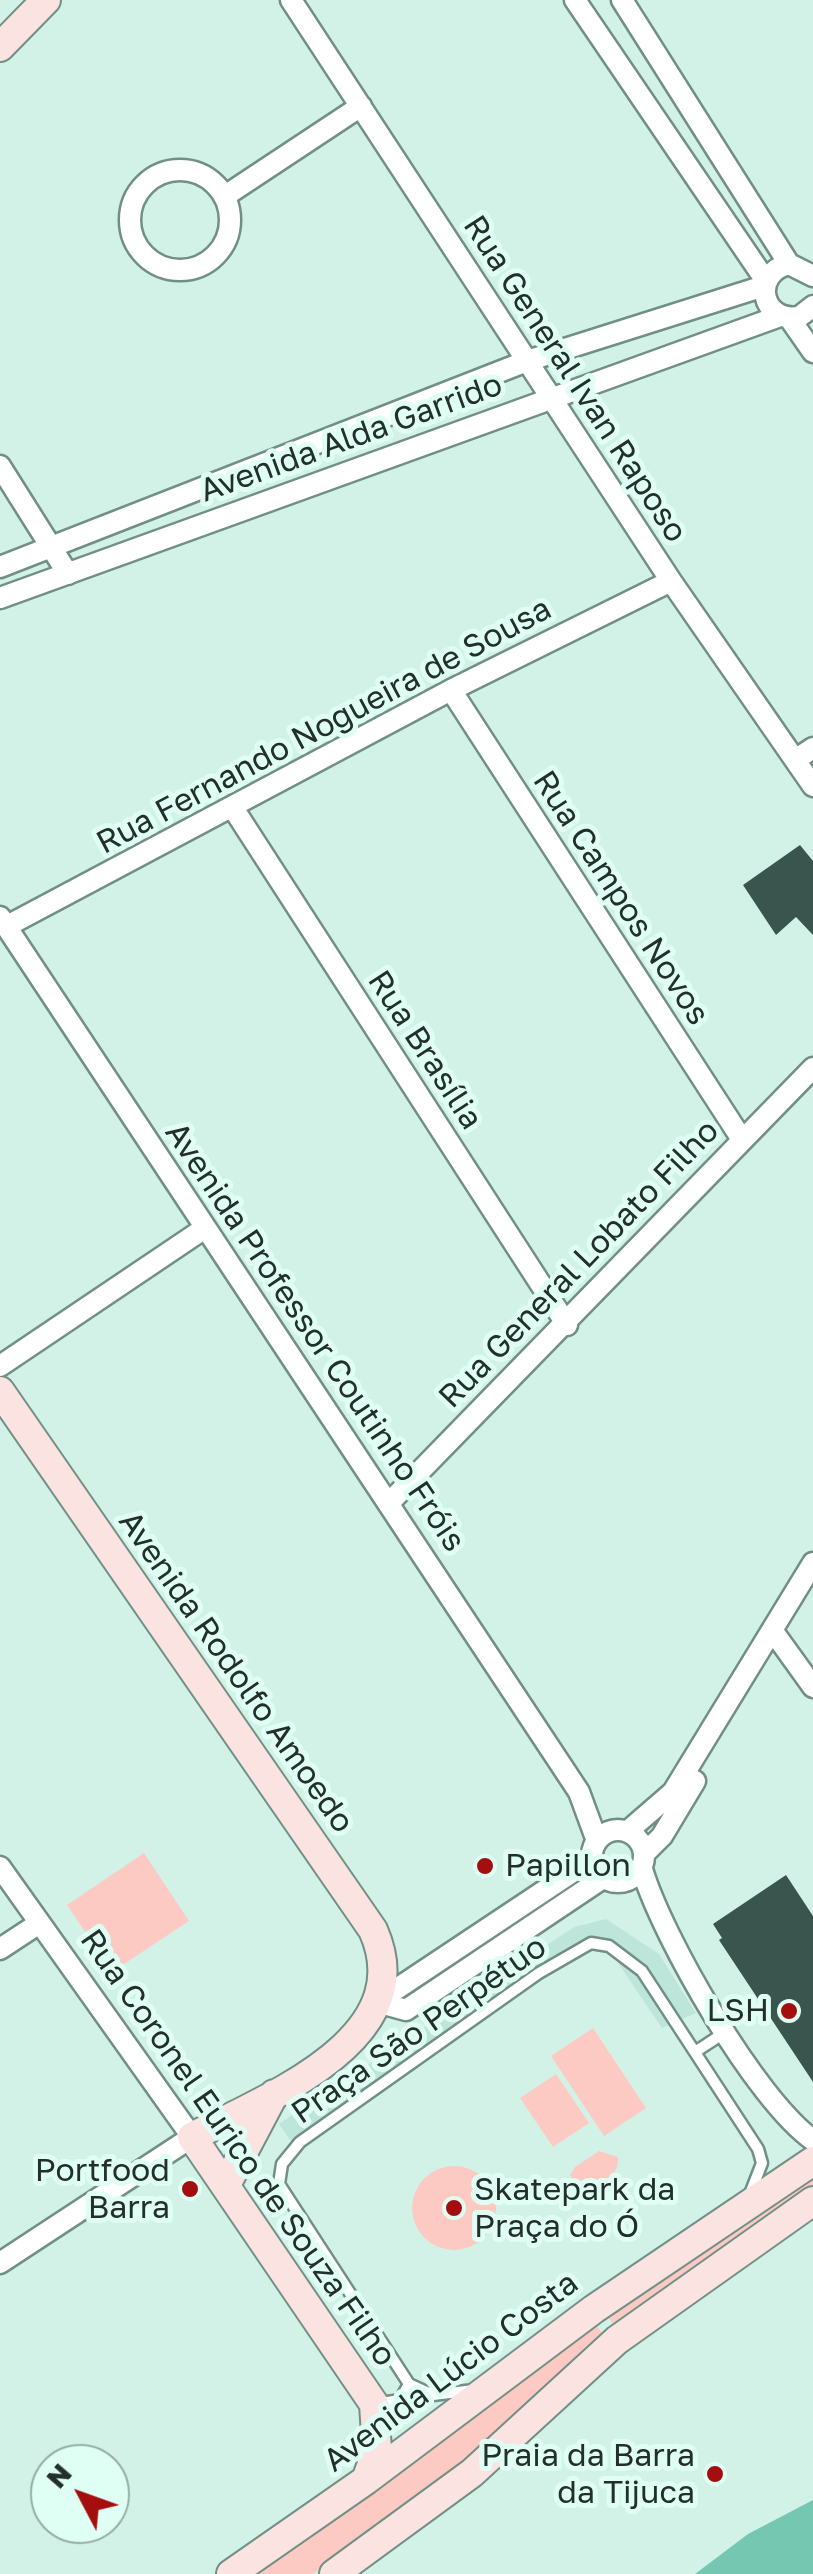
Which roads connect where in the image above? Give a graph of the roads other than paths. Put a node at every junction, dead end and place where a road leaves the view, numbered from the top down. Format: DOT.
graph roads {
  1 [pos="46,0"];
  2 [pos="291,0"];
  3 [pos="575,0"];
  4 [pos="622,0"];
  5 [pos="0,47"];
  6 [pos="361,106"];
  7 [pos="224,196"];
  8 [pos="804,267"];
  9 [pos="765,284"];
  10 [pos="813,306"];
  11 [pos="785,318"];
  12 [pos="813,352"];
  13 [pos="527,361"];
  14 [pos="550,396"];
  15 [pos="0,466"];
  16 [pos="51,546"];
  17 [pos="0,567"];
  18 [pos="68,574"];
  19 [pos="671,581"];
  20 [pos="0,598"];
  21 [pos="451,690"];
  22 [pos="804,754"];
  23 [pos="813,786"];
  24 [pos="233,808"];
  25 [pos="3,921"];
  26 [pos="813,1068"];
  27 [pos="742,1138"];
  28 [pos="205,1228"];
  29 [pos="566,1326"];
  30 [pos="0,1366"];
  31 [pos="0,1391"];
  32 [pos="390,1502"];
  33 [pos="813,1563"];
  34 [pos="813,1590"];
  35 [pos="777,1636"];
  36 [pos="813,1687"];
  37 [pos="579,1792"];
  38 [pos="624,1831"];
  39 [pos="594,1850"];
  40 [pos="643,1861"];
  41 [pos="0,1867"];
  42 [pos="603,1878"];
  43 [pos="38,1924"];
  44 [pos="0,1949"];
  45 [pos="377,2002"];
  46 [pos="727,2031"];
  47 [pos="695,2052"];
  48 [pos="274,2094"];
  49 [pos="192,2136"];
  50 [pos="813,2140"];
  51 [pos="813,2161"];
  52 [pos="226,2185"];
  53 [pos="813,2201"];
  54 [pos="741,2209"];
  55 [pos="0,2263"];
  56 [pos="409,2384"];
  57 [pos="484,2388"];
  58 [pos="374,2404"];
  59 [pos="366,2480"];
  60 [pos="231,2574"];
  61 [pos="334,2574"];
  1 -- 5 [label="street"];
  2 -- 6 [label="street, Rua General Ivan Raposo"];
  3 -- 9 [label="street"];
  4 -- 8 [label="street"];
  6 -- 7 [label="street"];
  6 -- 13 [label="street, Rua General Ivan Raposo"];
  7 -- 7 [label="street"];
  8 -- 9 [label="street, Avenida Alda Garrido"];
  9 -- 11 [label="street"];
  9 -- 13 [label="street, Avenida Alda Garrido"];
  10 -- 11 [label="street, Avenida Alda Garrido"];
  11 -- 12 [label="street"];
  11 -- 14 [label="street, Avenida Alda Garrido"];
  13 -- 14 [label="street, Rua General Ivan Raposo"];
  13 -- 16 [label="street, Avenida Alda Garrido"];
  14 -- 18 [label="street, Avenida Alda Garrido"];
  14 -- 19 [label="street, Rua General Ivan Raposo"];
  15 -- 16 [label="street"];
  16 -- 17 [label="street, Avenida Alda Garrido"];
  16 -- 18 [label="street"];
  18 -- 20 [label="street, Avenida Alda Garrido"];
  19 -- 21 [label="street, Rua Fernando Nogueira de Sousa"];
  19 -- 22 [label="street, Rua General Ivan Raposo"];
  21 -- 24 [label="street, Rua Fernando Nogueira de Sousa"];
  21 -- 27 [label="street, Rua Campos Novos"];
  22 -- 23 [label="street, Rua General Ivan Raposo"];
  24 -- 25 [label="street, Rua Fernando Nogueira de Sousa"];
  24 -- 29 [label="street, Rua Brasília"];
  25 -- 28 [label="street, Avenida Professor Coutinho Fróis"];
  26 -- 27 [label="street, Rua General Lobato Filho"];
  27 -- 29 [label="street, Rua General Lobato Filho"];
  28 -- 30 [label="street"];
  28 -- 32 [label="street, Avenida Professor Coutinho Fróis"];
  29 -- 32 [label="street, Rua General Lobato Filho"];
  31 -- 45 [label="street, Avenida Rodolfo Amoedo"];
  32 -- 37 [label="street, Avenida Professor Coutinho Fróis"];
  33 -- 35 [label="street"];
  34 -- 35 [label="street"];
  35 -- 36 [label="street"];
  35 -- 38 [label="street"];
  35 -- 40 [label="street"];
  37 -- 38 [label="street, Avenida Professor Coutinho Fróis"];
  37 -- 39 [label="street, Avenida Professor Coutinho Fróis"];
  38 -- 39 [label="street"];
  38 -- 40 [label="street"];
  39 -- 42 [label="street"];
  39 -- 45 [label="street"];
  40 -- 42 [label="street"];
  40 -- 46 [label="street"];
  41 -- 43 [label="street, Rua Coronel Eurico de Souza Filho"];
  42 -- 45 [label="street"];
  43 -- 44 [label="street"];
  43 -- 49 [label="street, Rua Coronel Eurico de Souza Filho"];
  45 -- 48 [label="street"];
  46 -- 47 [label="lane"];
  46 -- 50 [label="street"];
  47 -- 54 [label="lane, Praça São Perpétuo"];
  47 -- 56 [label="lane, Praça São Perpétuo"];
  48 -- 49 [label="street"];
  48 -- 52 [label="street"];
  49 -- 52 [label="street, Rua Coronel Eurico de Souza Filho"];
  49 -- 55 [label="street"];
  51 -- 54 [label="street, Avenida Lúcio Costa"];
  52 -- 58 [label="street, Rua Coronel Eurico de Souza Filho"];
  53 -- 61 [label="street"];
  54 -- 57 [label="street, Avenida Lúcio Costa"];
  56 -- 57 [label="lane"];
  56 -- 58 [label="lane"];
  57 -- 59 [label="street, Avenida Lúcio Costa"];
  58 -- 59 [label="street, Rua Coronel Eurico de Souza Filho"];
  59 -- 60 [label="street, Avenida Lúcio Costa"];
}
